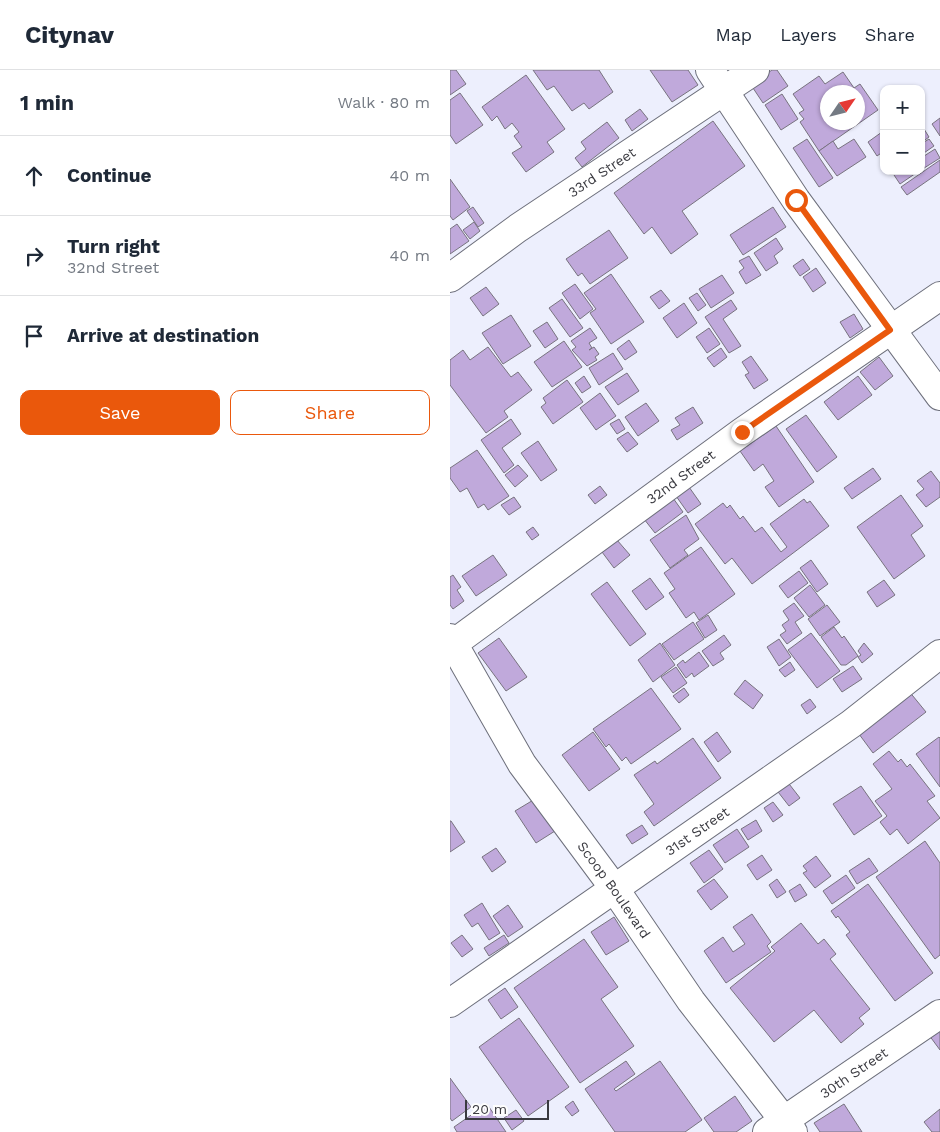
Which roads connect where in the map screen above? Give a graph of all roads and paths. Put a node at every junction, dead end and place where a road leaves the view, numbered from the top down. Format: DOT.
graph roads {
  1 [pos="755,70"];
  2 [pos="717,81"];
  3 [pos="450,278"];
  4 [pos="940,296"];
  5 [pos="890,330"];
  6 [pos="940,396"];
  7 [pos="451,642"];
  8 [pos="940,654"];
  9 [pos="614,888"];
  10 [pos="450,1003"];
  11 [pos="940,1014"];
  12 [pos="782,1128"];
  1 -- 2 [label="street, 33rd Street"];
  2 -- 3 [label="street, 33rd Street"];
  2 -- 5 [label="street"];
  4 -- 5 [label="street, 32nd Street"];
  5 -- 6 [label="street"];
  5 -- 7 [label="street, 32nd Street"];
  7 -- 9 [label="street, Scoop Boulevard"];
  8 -- 9 [label="street, 31st Street"];
  9 -- 10 [label="street, 31st Street"];
  9 -- 12 [label="street, Scoop Boulevard"];
  11 -- 12 [label="street, 30th Street"];
}
